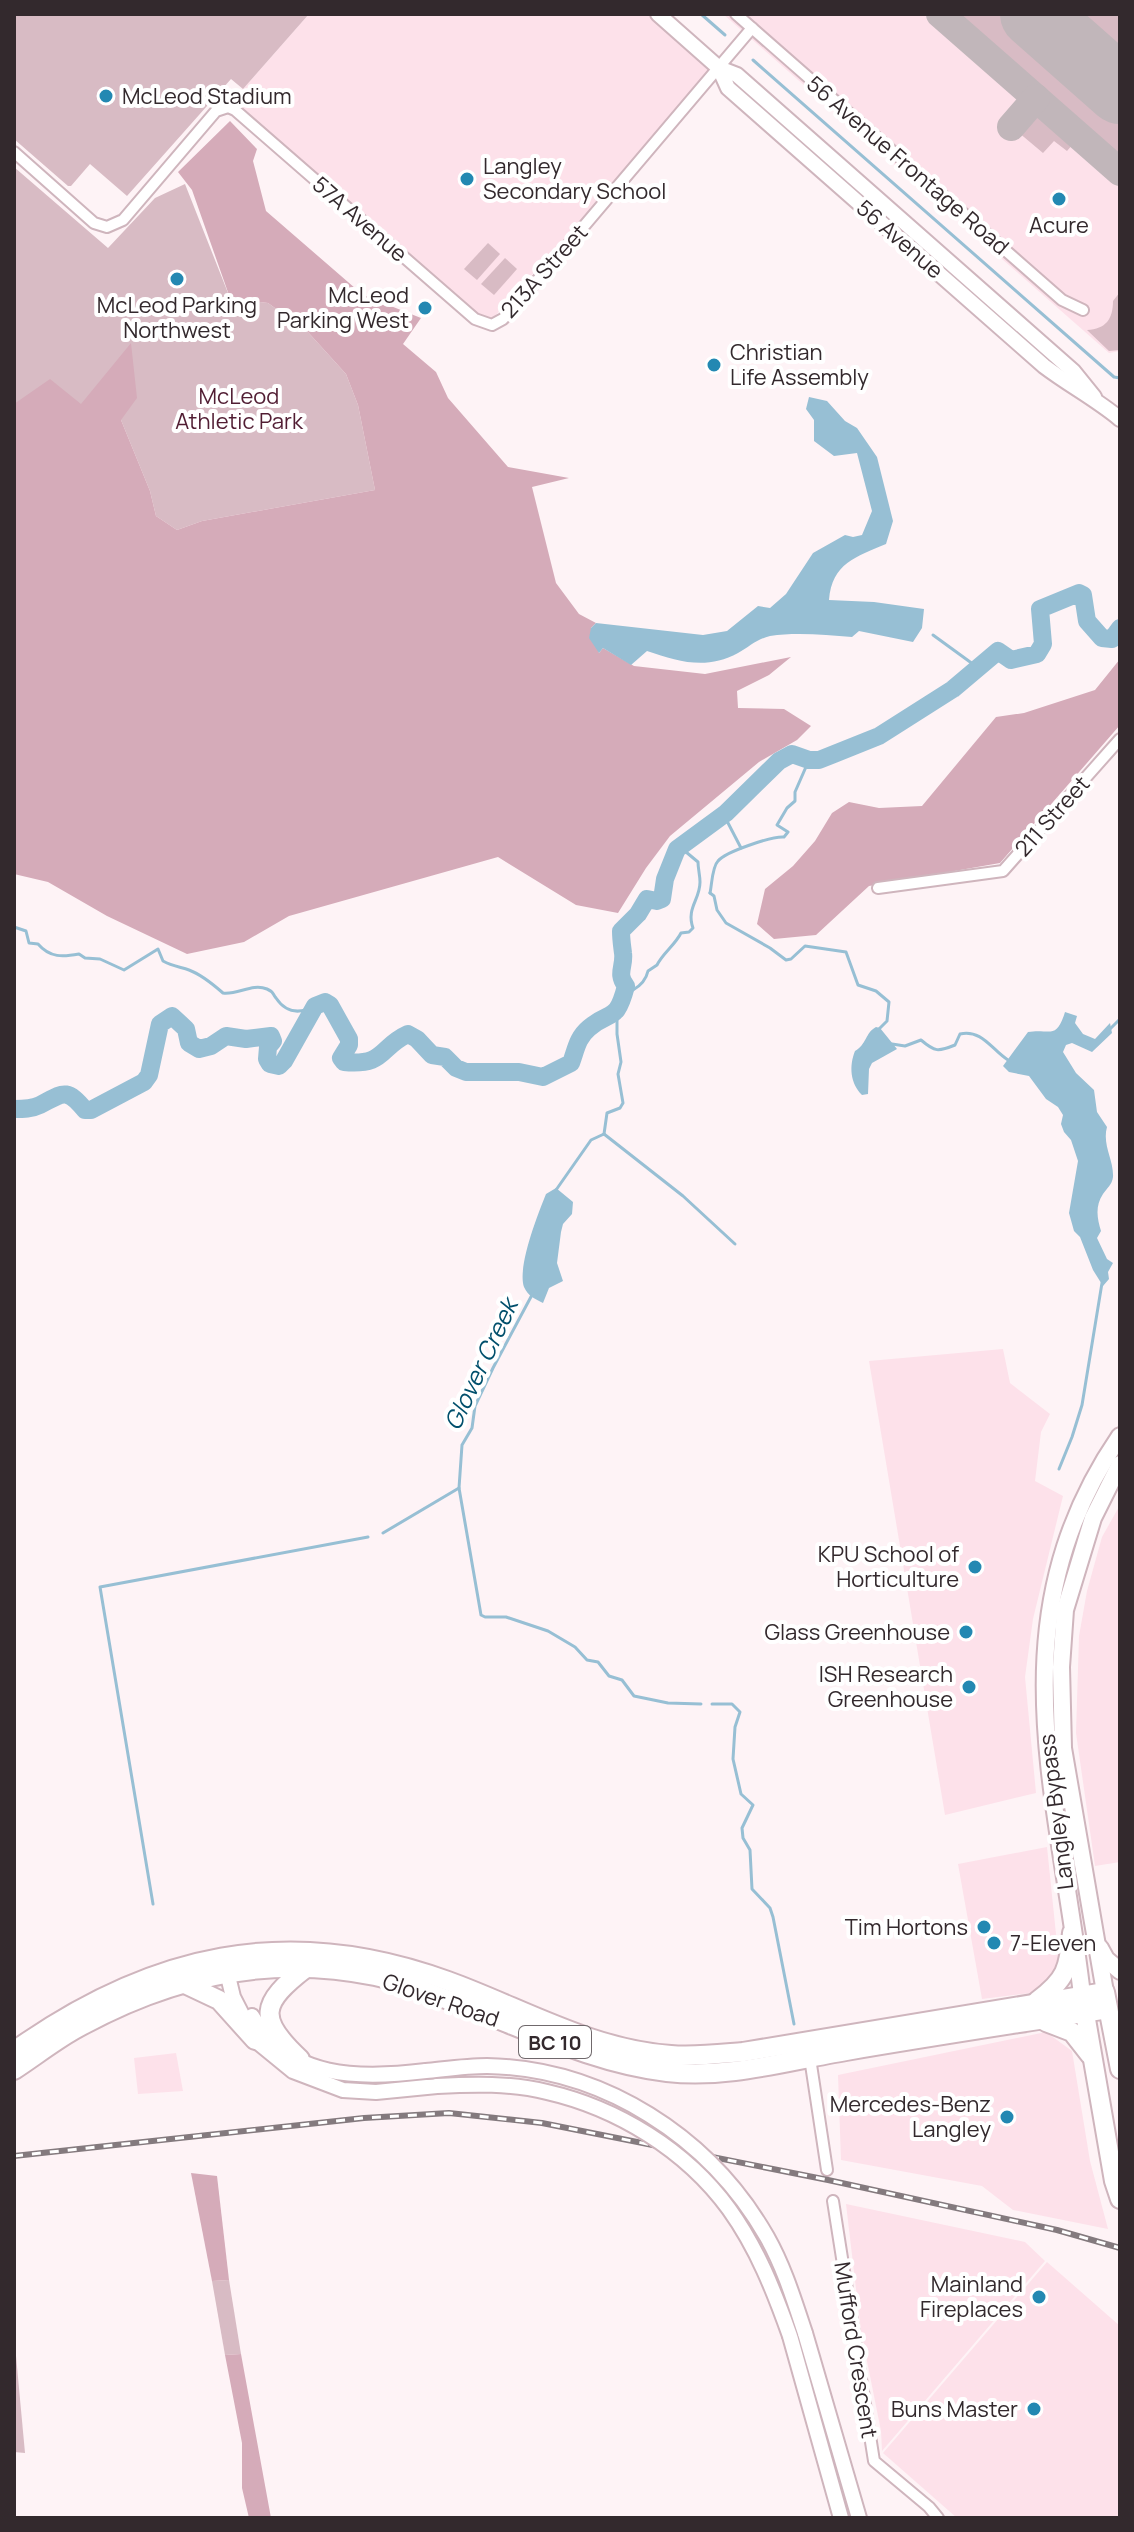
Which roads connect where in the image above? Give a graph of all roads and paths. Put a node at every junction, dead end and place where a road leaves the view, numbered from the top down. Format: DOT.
graph roads {
  1 [pos="658,14"];
  2 [pos="736,14"];
  3 [pos="752,28"];
  4 [pos="719,68"];
  5 [pos="14,152"];
  6 [pos="972,282"];
  7 [pos="955,288"];
  8 [pos="1083,310"];
  9 [pos="487,325"];
  10 [pos="1094,397"];
  11 [pos="1120,419"];
  12 [pos="1120,739"];
  13 [pos="878,888"];
  14 [pos="1120,1436"];
  15 [pos="1120,1464"];
  16 [pos="1072,1933"];
  17 [pos="1098,1944"];
  18 [pos="230,1966"];
  19 [pos="306,1968"];
  20 [pos="1120,1971"];
  21 [pos="183,1983"];
  22 [pos="1113,1999"];
  23 [pos="1084,2004"];
  24 [pos="1035,2012"];
  25 [pos="255,2040"];
  26 [pos="1118,2041"];
  27 [pos="14,2051"];
  28 [pos="810,2058"];
  29 [pos="300,2059"];
  30 [pos="1094,2062"];
  31 [pos="1120,2069"];
  32 [pos="14,2070"];
  33 [pos="827,2170"];
  34 [pos="1120,2199"];
  35 [pos="833,2201"];
  36 [pos="798,2334"];
  37 [pos="841,2518"];
  38 [pos="859,2518"];
  39 [pos="938,2518"];
  1 -- 4 [label="main road, 56 Avenue"];
  2 -- 3 [label="street, 56 Avenue Frontage Road"];
  3 -- 4 [label="street, 213A Street"];
  3 -- 8 [label="street, 56 Avenue Frontage Road"];
  4 -- 6 [label="main road, 56 Avenue"];
  4 -- 7 [label="main road, 56 Avenue"];
  4 -- 9 [label="street, 213A Street"];
  5 -- 9 [label="street, 57A Avenue"];
  6 -- 7 [label="main road"];
  6 -- 10 [label="main road, 56 Avenue"];
  7 -- 10 [label="main road, 56 Avenue"];
  10 -- 11 [label="main road, 56 Avenue"];
  12 -- 13 [label="street, 211 Street"];
  14 -- 16 [label="main road, Langley Bypass"];
  15 -- 17 [label="main road, Langley Bypass"];
  16 -- 23 [label="main road, Langley Bypass"];
  16 -- 24 [label="highway"];
  17 -- 20 [label="main road"];
  17 -- 22 [label="main road, Langley Bypass"];
  18 -- 19 [label="highway, Glover Road / BC 10"];
  18 -- 21 [label="highway, Glover Road / BC 10"];
  18 -- 24 [label="highway, Glover Road / BC 10"];
  18 -- 25 [label="main road"];
  18 -- 27 [label="highway, Glover Road / BC 10"];
  18 -- 29 [label="main road"];
  19 -- 28 [label="highway, Glover Road / BC 10"];
  19 -- 29 [label="highway"];
  21 -- 25 [label="highway"];
  21 -- 32 [label="highway, Glover Road / BC 10"];
  22 -- 23 [label="highway, Glover Road / BC 10"];
  22 -- 26 [label="highway, Langley Bypass"];
  23 -- 24 [label="highway, Glover Road / BC 10"];
  23 -- 30 [label="highway, Langley Bypass"];
  24 -- 28 [label="highway, Glover Road / BC 10"];
  24 -- 30 [label="highway"];
  25 -- 36 [label="main road, bridge"];
  26 -- 31 [label="highway, Langley Bypass"];
  28 -- 33 [label="street"];
  29 -- 36 [label="main road, bridge"];
  30 -- 34 [label="highway, Langley Bypass"];
  35 -- 39 [label="street, Mufford Crescent"];
  36 -- 37 [label="main road"];
  36 -- 38 [label="main road"];
}
